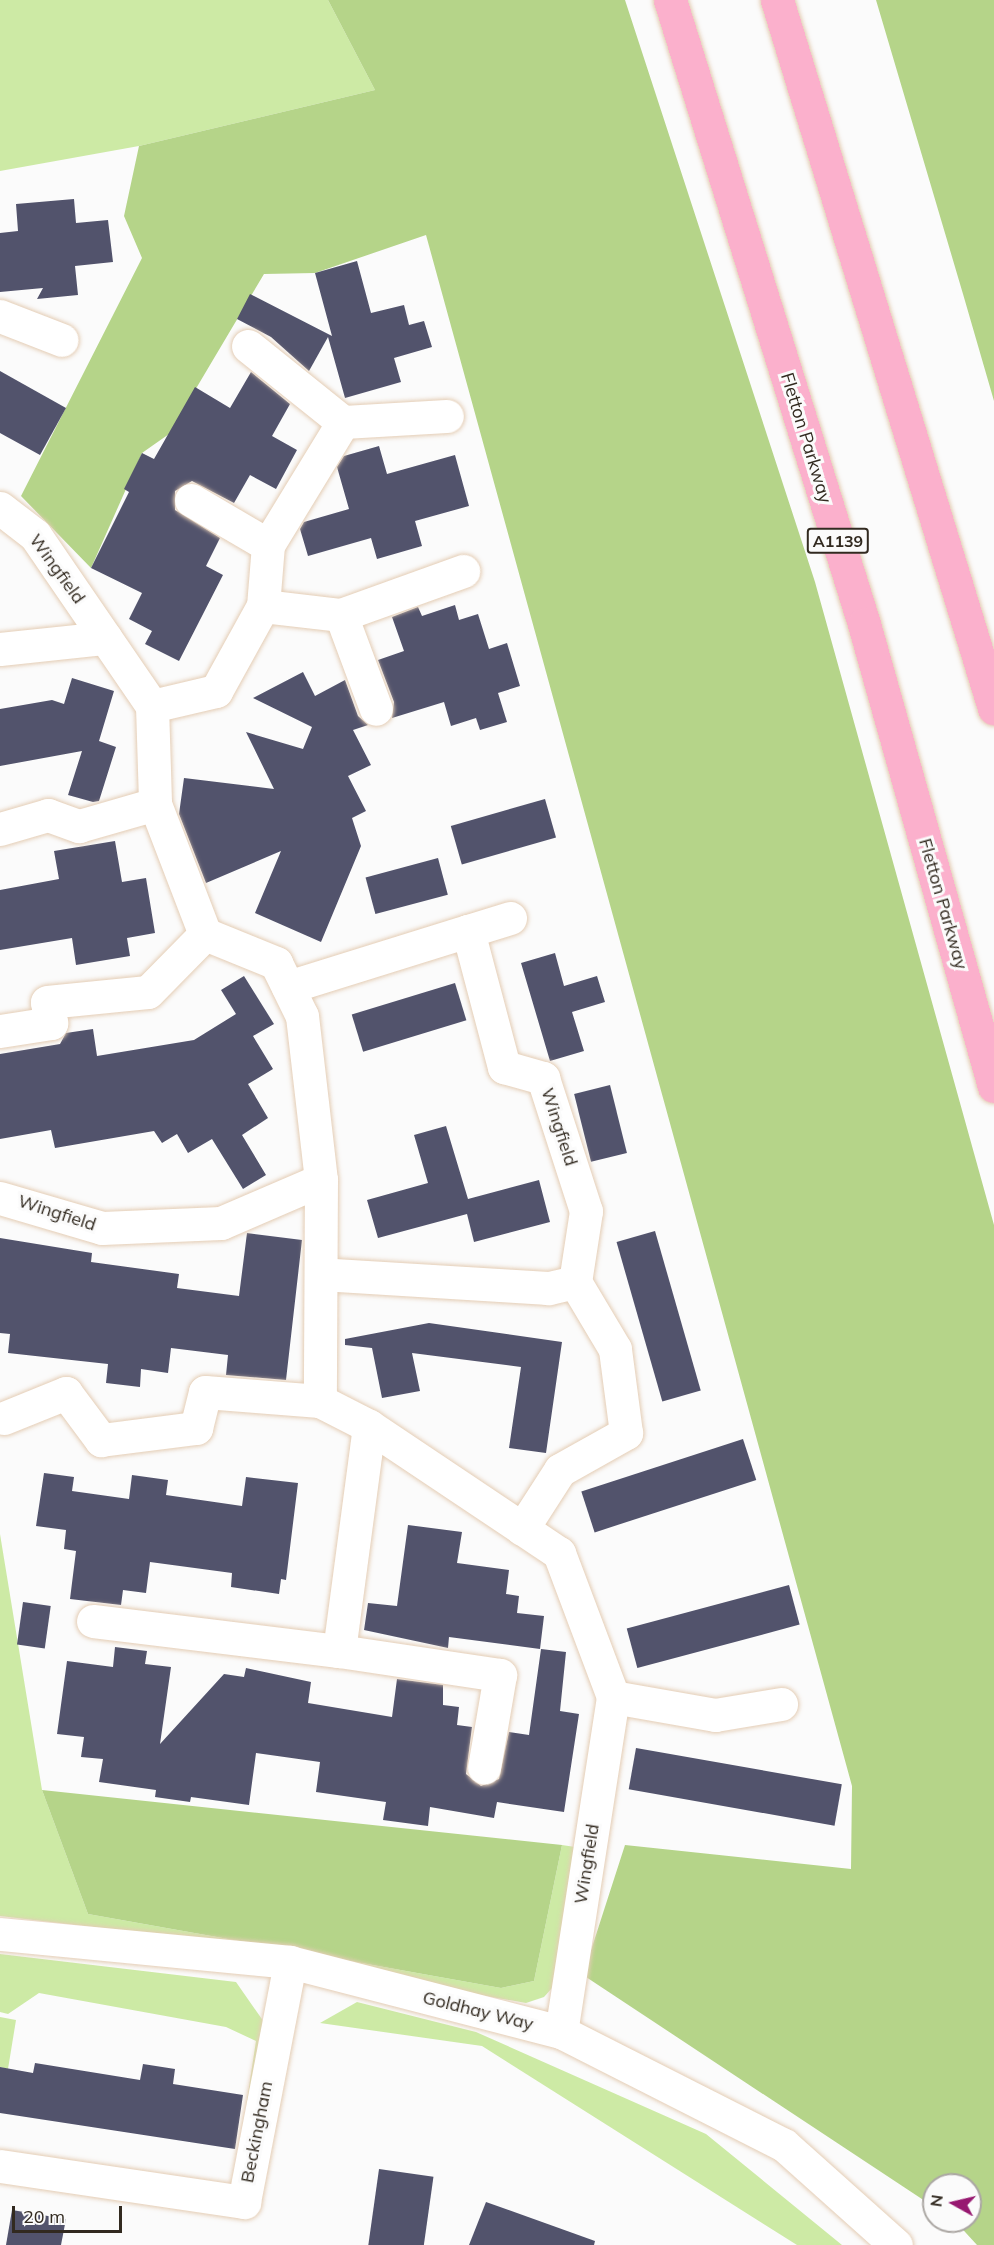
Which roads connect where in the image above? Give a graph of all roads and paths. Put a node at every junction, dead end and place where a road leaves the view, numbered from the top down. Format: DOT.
graph roads {
  1 [pos="670,0"];
  2 [pos="777,0"];
  3 [pos="0,316"];
  4 [pos="62,340"];
  5 [pos="248,346"];
  6 [pos="447,416"];
  7 [pos="343,422"];
  8 [pos="191,500"];
  9 [pos="0,508"];
  10 [pos="268,545"];
  11 [pos="463,571"];
  12 [pos="263,606"];
  13 [pos="341,615"];
  14 [pos="105,638"];
  15 [pos="0,649"];
  16 [pos="152,706"];
  17 [pos="994,708"];
  18 [pos="376,710"];
  19 [pos="155,804"];
  20 [pos="0,829"];
  21 [pos="510,918"];
  22 [pos="468,931"];
  23 [pos="204,934"];
  24 [pos="288,987"];
  25 [pos="0,1031"];
  26 [pos="994,1086"];
  27 [pos="321,1180"];
  28 [pos="0,1198"];
  29 [pos="321,1274"];
  30 [pos="575,1282"];
  31 [pos="320,1401"];
  32 [pos="4,1418"];
  33 [pos="369,1426"];
  34 [pos="522,1528"];
  35 [pos="93,1621"];
  36 [pos="339,1651"];
  37 [pos="613,1697"];
  38 [pos="781,1704"];
  39 [pos="484,1768"];
  40 [pos="0,1934"];
  41 [pos="290,1962"];
  42 [pos="561,2032"];
  43 [pos="0,2166"];
  44 [pos="896,2245"];
  1 -- 26 [label="highway, Fletton Parkway / A1139"];
  2 -- 17 [label="highway"];
  3 -- 4 [label="street"];
  5 -- 7 [label="street"];
  6 -- 7 [label="street"];
  7 -- 10 [label="street"];
  8 -- 10 [label="street"];
  9 -- 14 [label="street, Wingfield"];
  10 -- 12 [label="street"];
  11 -- 13 [label="street"];
  12 -- 13 [label="street"];
  12 -- 16 [label="street"];
  13 -- 18 [label="street"];
  14 -- 15 [label="street"];
  14 -- 16 [label="street, Wingfield"];
  16 -- 19 [label="street"];
  19 -- 20 [label="street"];
  19 -- 23 [label="street"];
  21 -- 22 [label="street"];
  22 -- 24 [label="street"];
  22 -- 30 [label="street, Wingfield"];
  23 -- 24 [label="street"];
  23 -- 25 [label="street"];
  24 -- 27 [label="street"];
  27 -- 28 [label="street, Wingfield"];
  27 -- 29 [label="street"];
  29 -- 30 [label="street"];
  29 -- 31 [label="street"];
  30 -- 34 [label="street"];
  31 -- 32 [label="street, Wingfield"];
  31 -- 33 [label="street, Wingfield"];
  33 -- 34 [label="street, Wingfield"];
  33 -- 36 [label="street"];
  34 -- 37 [label="street, Wingfield"];
  35 -- 36 [label="street"];
  36 -- 39 [label="street"];
  37 -- 38 [label="street"];
  37 -- 42 [label="street, Wingfield"];
  40 -- 41 [label="street, Goldhay Way"];
  41 -- 42 [label="street, Goldhay Way"];
  41 -- 43 [label="street, Beckingham"];
  42 -- 44 [label="street, Goldhay Way"];
}
